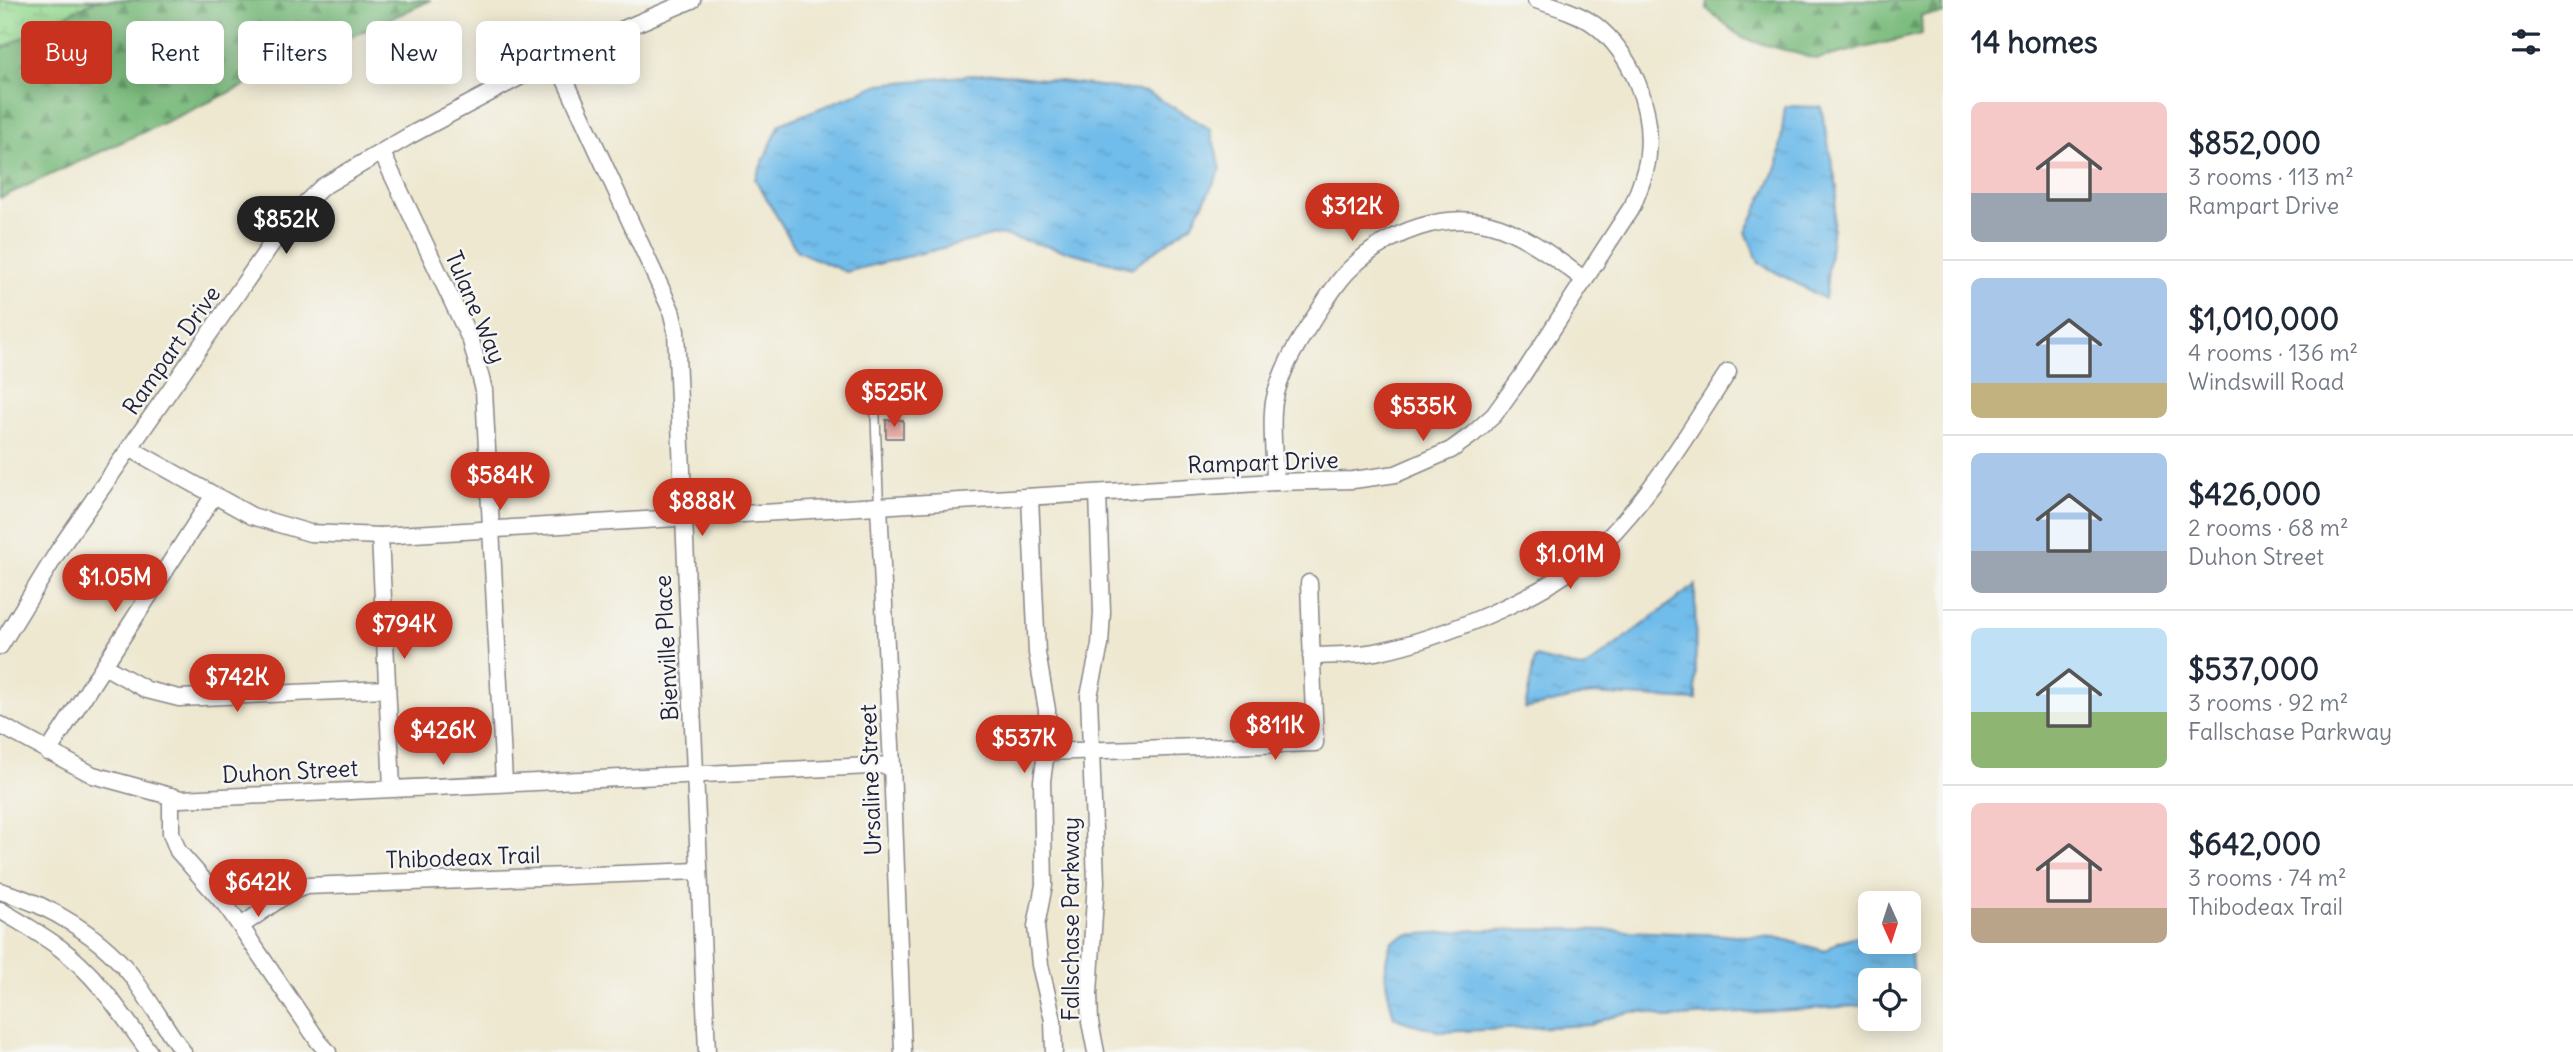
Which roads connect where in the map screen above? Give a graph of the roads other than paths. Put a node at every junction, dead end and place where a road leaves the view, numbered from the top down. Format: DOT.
graph roads {
  1 [pos="692,0"];
  2 [pos="1536,0"];
  3 [pos="640,22"];
  4 [pos="506,84"];
  5 [pos="567,84"];
  6 [pos="382,153"];
  7 [pos="1585,280"];
  8 [pos="1728,372"];
  9 [pos="914,396"];
  10 [pos="131,449"];
  11 [pos="1275,482"];
  12 [pos="1098,493"];
  13 [pos="214,495"];
  14 [pos="1030,497"];
  15 [pos="879,506"];
  16 [pos="683,519"];
  17 [pos="491,531"];
  18 [pos="380,536"];
  19 [pos="1309,583"];
  20 [pos="0,646"];
  21 [pos="1311,656"];
  22 [pos="104,666"];
  23 [pos="387,689"];
  24 [pos="0,725"];
  25 [pos="1090,750"];
  26 [pos="48,752"];
  27 [pos="1046,752"];
  28 [pos="892,765"];
  29 [pos="695,775"];
  30 [pos="504,782"];
  31 [pos="392,788"];
  32 [pos="171,796"];
  33 [pos="699,871"];
  34 [pos="0,891"];
  35 [pos="0,910"];
  36 [pos="241,926"];
  37 [pos="149,1052"];
  38 [pos="183,1052"];
  39 [pos="328,1052"];
  40 [pos="707,1052"];
  41 [pos="903,1052"];
  42 [pos="1054,1052"];
  43 [pos="1096,1052"];
  1 -- 3 [label="street, Rampart Drive"];
  2 -- 7 [label="street, Rampart Drive"];
  4 -- 6 [label="street, Rampart Drive"];
  5 -- 16 [label="street, Bienville Place"];
  6 -- 10 [label="street, Rampart Drive"];
  6 -- 17 [label="street, Tulane Way"];
  7 -- 11 [label="street, Rampart Drive"];
  7 -- 11 [label="street"];
  8 -- 21 [label="street"];
  9 -- 15 [label="lane"];
  10 -- 13 [label="street, Rampart Drive"];
  10 -- 20 [label="street, Rampart Drive"];
  11 -- 12 [label="street, Rampart Drive"];
  12 -- 14 [label="street, Rampart Drive"];
  12 -- 25 [label="street, Fallschase Parkway"];
  13 -- 18 [label="street, Rampart Drive"];
  13 -- 22 [label="street"];
  14 -- 15 [label="street, Rampart Drive"];
  14 -- 27 [label="street, Fallschase Parkway"];
  15 -- 16 [label="street, Rampart Drive"];
  15 -- 28 [label="street, Ursaline Street"];
  16 -- 17 [label="street, Rampart Drive"];
  16 -- 29 [label="street, Bienville Place"];
  17 -- 18 [label="street, Rampart Drive"];
  17 -- 30 [label="street, Tulane Way"];
  18 -- 23 [label="street"];
  19 -- 21 [label="street"];
  21 -- 25 [label="street"];
  22 -- 23 [label="street"];
  22 -- 26 [label="street"];
  23 -- 31 [label="street"];
  24 -- 26 [label="street, Duhon Street"];
  25 -- 27 [label="street"];
  25 -- 43 [label="street, Fallschase Parkway"];
  26 -- 32 [label="street, Duhon Street"];
  27 -- 42 [label="street, Fallschase Parkway"];
  28 -- 29 [label="street, Duhon Street"];
  28 -- 41 [label="street, Ursaline Street"];
  29 -- 30 [label="street, Duhon Street"];
  29 -- 33 [label="street, Bienville Place"];
  30 -- 31 [label="street, Duhon Street"];
  31 -- 32 [label="street, Duhon Street"];
  32 -- 36 [label="street"];
  33 -- 36 [label="street, Thibodeax Trail"];
  33 -- 40 [label="street, Bienville Place"];
  34 -- 38 [label="street"];
  35 -- 37 [label="street"];
  36 -- 39 [label="street"];
}
